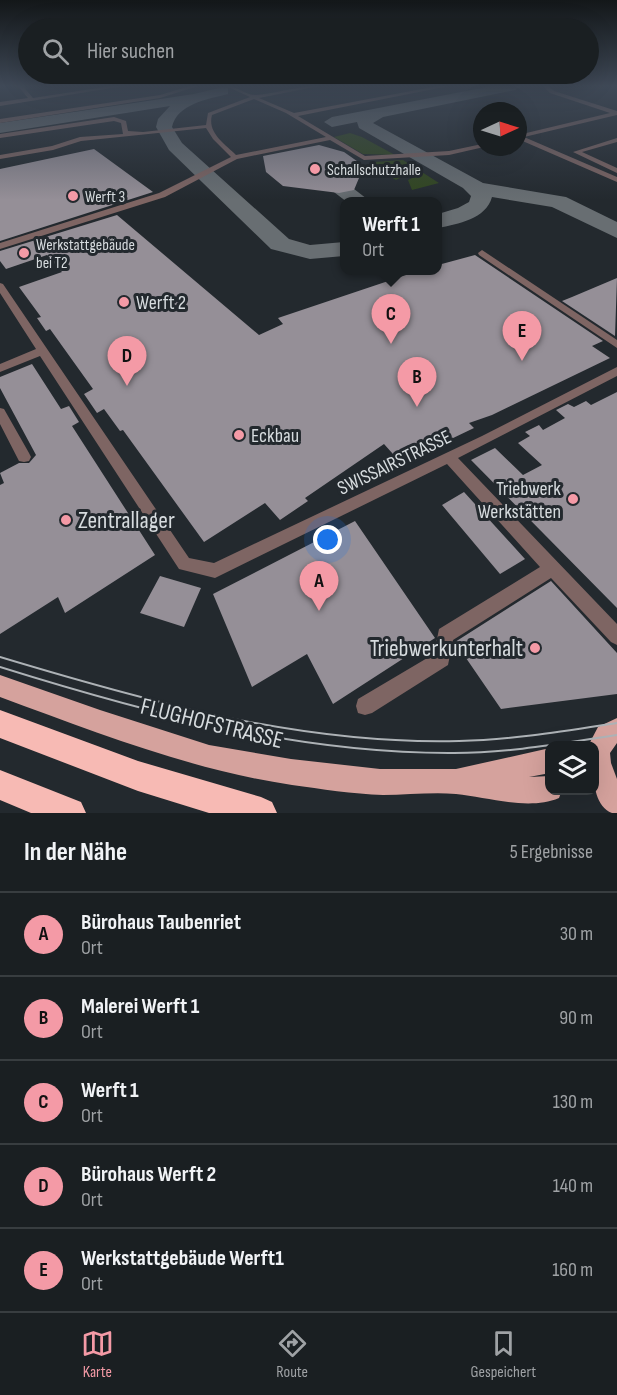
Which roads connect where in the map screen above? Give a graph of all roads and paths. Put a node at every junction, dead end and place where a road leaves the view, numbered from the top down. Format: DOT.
graph roads {
  1 [pos="79,124"];
  2 [pos="123,124"];
  3 [pos="309,124"];
  4 [pos="573,124"];
  5 [pos="208,126"];
  6 [pos="143,134"];
  7 [pos="527,135"];
  8 [pos="0,136"];
  9 [pos="331,138"];
  10 [pos="617,140"];
  11 [pos="527,141"];
  12 [pos="473,148"];
  13 [pos="577,151"];
  14 [pos="553,153"];
  15 [pos="0,157"];
  16 [pos="235,157"];
  17 [pos="617,171"];
  18 [pos="617,180"];
  19 [pos="0,246"];
  20 [pos="482,253"];
  21 [pos="0,286"];
  22 [pos="617,345"];
  23 [pos="44,350"];
  24 [pos="0,368"];
  25 [pos="617,371"];
  26 [pos="0,412"];
  27 [pos="24,457"];
  28 [pos="449,457"];
  29 [pos="552,568"];
  30 [pos="617,636"];
  31 [pos="0,686"];
  32 [pos="365,706"];
  33 [pos="0,724"];
  34 [pos="604,742"];
  35 [pos="545,761"];
  36 [pos="453,781"];
  37 [pos="0,785"];
  38 [pos="545,789"];
  39 [pos="606,795"];
  40 [pos="70,813"];
  41 [pos="261,813"];
  1 -- 8 [label="lane"];
  2 -- 6 [label="lane"];
  3 -- 9 [label="lane"];
  4 -- 7 [label="lane"];
  5 -- 6 [label="lane"];
  5 -- 16 [label="lane"];
  6 -- 15 [label="lane"];
  9 -- 12 [label="lane"];
  9 -- 16 [label="lane"];
  10 -- 13 [label="lane"];
  11 -- 14 [label="lane"];
  13 -- 14 [label="lane"];
  13 -- 17 [label="lane"];
  14 -- 18 [label="lane"];
  16 -- 19 [label="lane"];
  20 -- 22 [label="lane"];
  21 -- 23 [label="lane"];
  23 -- 24 [label="lane"];
  23 -- 28 [label="lane, SWISSAIRSTRASSE"];
  25 -- 28 [label="lane, SWISSAIRSTRASSE"];
  26 -- 27 [label="lane"];
  28 -- 29 [label="lane"];
  29 -- 30 [label="lane"];
  29 -- 32 [label="lane"];
  31 -- 36 [label="main road, FLUGHOFSTRASSE"];
  33 -- 41 [label="highway"];
  34 -- 39 [label="main road"];
  35 -- 36 [label="main road, FLUGHOFSTRASSE"];
  36 -- 38 [label="main road, FLUGHOFSTRASSE"];
  37 -- 40 [label="highway"];
}
